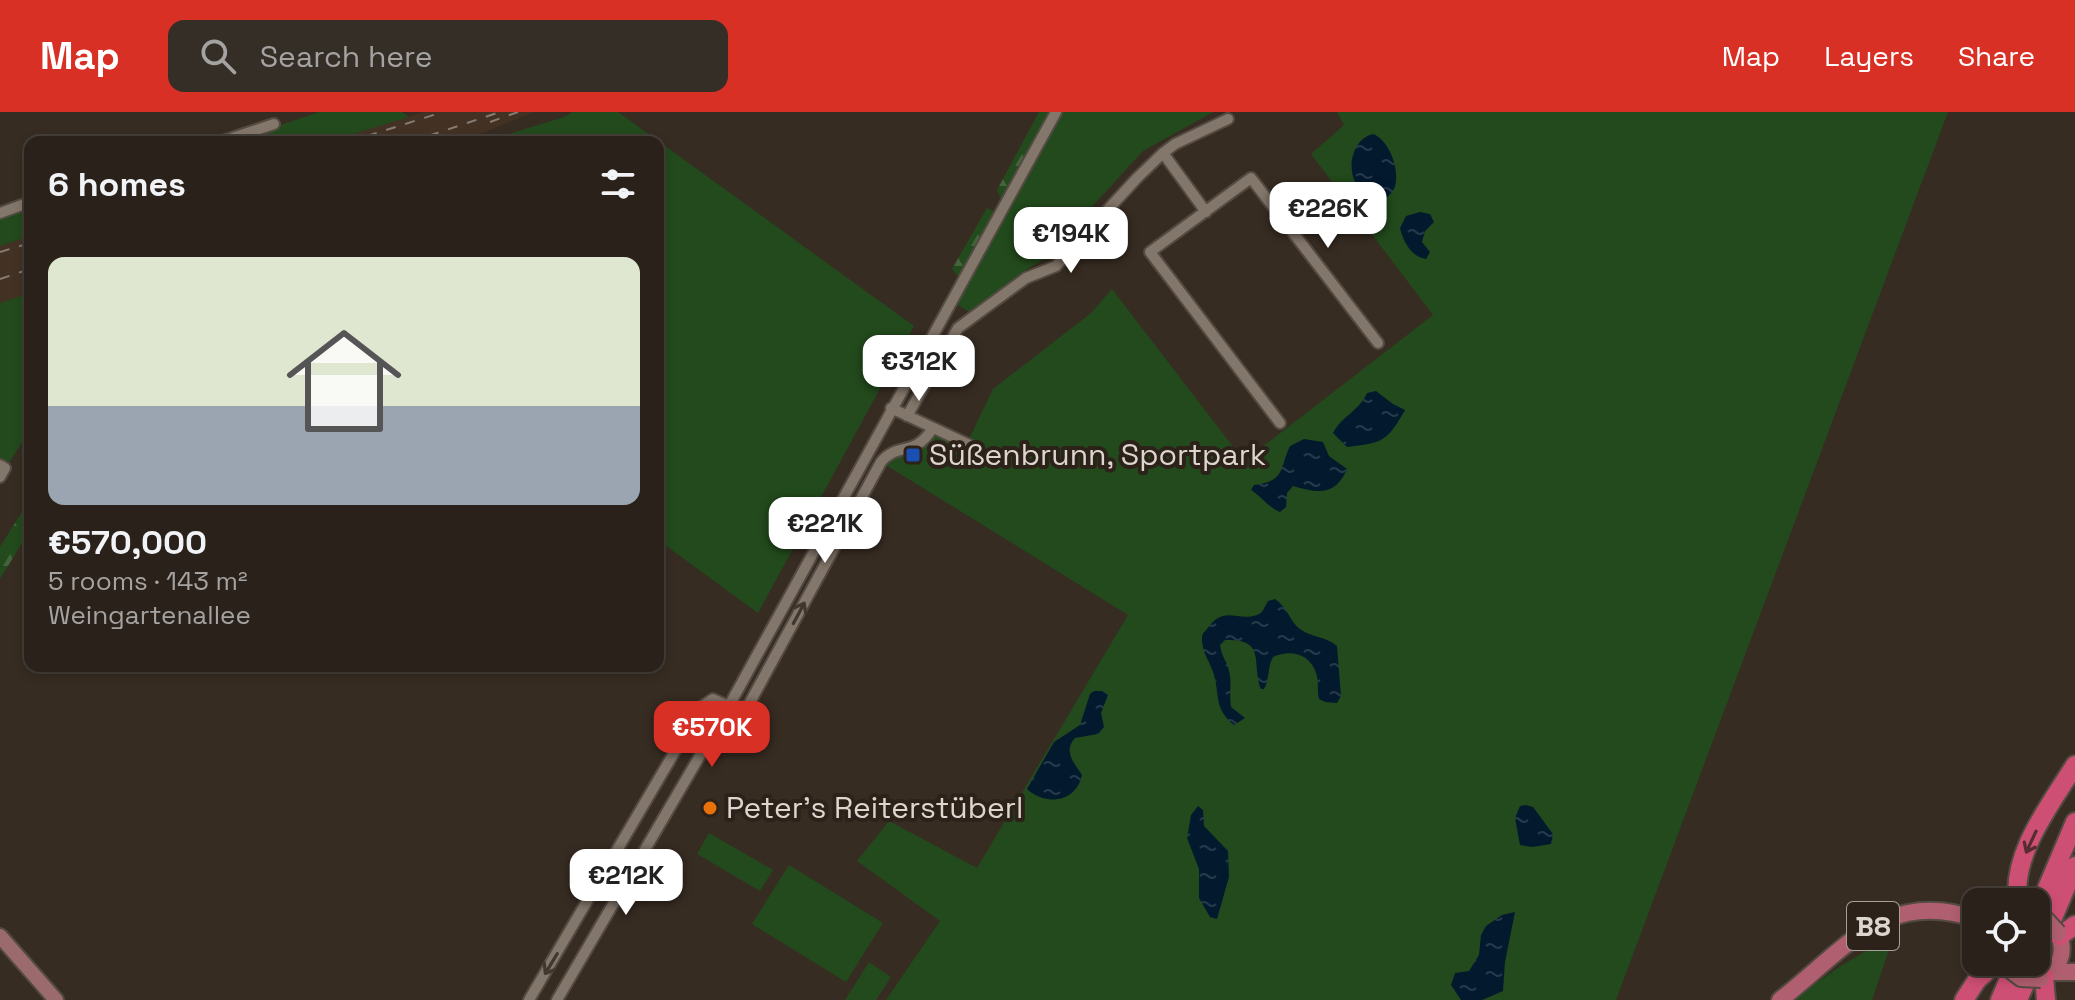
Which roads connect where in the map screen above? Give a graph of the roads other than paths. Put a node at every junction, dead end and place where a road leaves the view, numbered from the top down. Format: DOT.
graph roads {
  1 [pos="1056,112"];
  2 [pos="1228,119"];
  3 [pos="274,124"];
  4 [pos="238,136"];
  5 [pos="1163,153"];
  6 [pos="24,204"];
  7 [pos="1206,212"];
  8 [pos="0,213"];
  9 [pos="1378,343"];
  10 [pos="891,408"];
  11 [pos="907,416"];
  12 [pos="1280,423"];
  13 [pos="932,429"];
  14 [pos="972,446"];
  15 [pos="768,634"];
  16 [pos="783,643"];
  17 [pos="729,706"];
  18 [pos="2075,765"];
  19 [pos="641,812"];
  20 [pos="661,822"];
  21 [pos="2075,822"];
  22 [pos="2075,866"];
  23 [pos="2016,888"];
  24 [pos="2048,888"];
  25 [pos="1962,919"];
  26 [pos="2050,924"];
  27 [pos="0,936"];
  28 [pos="2066,941"];
  29 [pos="2050,942"];
  30 [pos="2050,966"];
  31 [pos="2050,971"];
  32 [pos="2075,972"];
  33 [pos="1985,976"];
  34 [pos="2004,976"];
  35 [pos="2036,976"];
  36 [pos="2042,976"];
  37 [pos="56,1000"];
  38 [pos="529,1000"];
  39 [pos="557,1000"];
  40 [pos="1780,1000"];
  41 [pos="1964,1000"];
  42 [pos="2000,1000"];
  43 [pos="2018,1000"];
  44 [pos="2046,1000"];
  1 -- 10 [label="street"];
  2 -- 5 [label="street"];
  3 -- 4 [label="street"];
  5 -- 7 [label="street"];
  5 -- 11 [label="street"];
  6 -- 8 [label="street"];
  7 -- 9 [label="street"];
  7 -- 12 [label="street"];
  10 -- 11 [label="street"];
  10 -- 15 [label="street"];
  11 -- 13 [label="street"];
  13 -- 14 [label="street"];
  16 -- 13 [label="street, one-way"];
  15 -- 16 [label="street"];
  15 -- 17 [label="street"];
  16 -- 17 [label="street"];
  17 -- 19 [label="street"];
  17 -- 20 [label="street"];
  18 -- 23 [label="highway, one-way"];
  19 -- 20 [label="street"];
  19 -- 38 [label="street, one-way"];
  20 -- 39 [label="street"];
  21 -- 24 [label="highway"];
  22 -- 29 [label="highway"];
  25 -- 40 [label="main road, B8"];
  26 -- 28 [label="main road, bridge"];
  27 -- 37 [label="street"];
  28 -- 30 [label="main road"];
  31 -- 32 [label="main road"];
  33 -- 41 [label="highway"];
  34 -- 42 [label="highway"];
  35 -- 43 [label="highway"];
  36 -- 44 [label="highway"];
}
